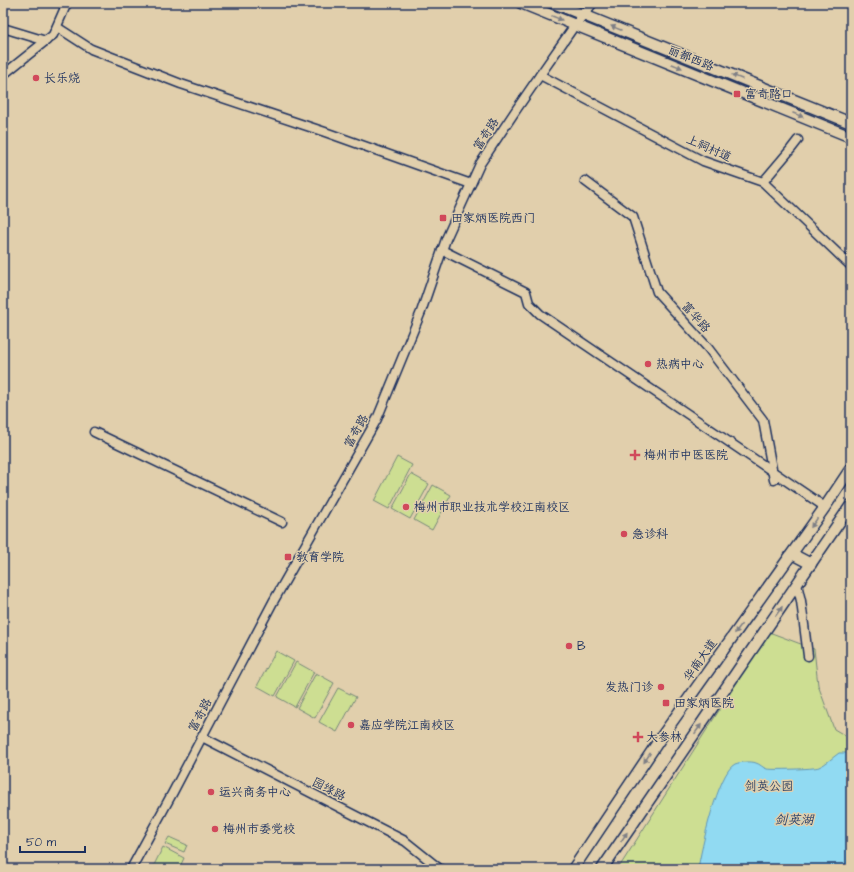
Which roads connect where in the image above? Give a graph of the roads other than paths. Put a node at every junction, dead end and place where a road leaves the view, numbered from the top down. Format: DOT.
graph roads {
  1 [pos="67,3"];
  2 [pos="521,3"];
  3 [pos="554,3"];
  4 [pos="593,3"];
  5 [pos="584,15"];
  6 [pos="575,25"];
  7 [pos="57,27"];
  8 [pos="3,28"];
  9 [pos="46,40"];
  10 [pos="3,75"];
  11 [pos="540,75"];
  12 [pos="851,123"];
  13 [pos="851,137"];
  14 [pos="798,140"];
  15 [pos="585,181"];
  16 [pos="763,182"];
  17 [pos="471,184"];
  18 [pos="442,250"];
  19 [pos="851,266"];
  20 [pos="94,432"];
  21 [pos="851,468"];
  22 [pos="774,480"];
  23 [pos="851,505"];
  24 [pos="825,507"];
  25 [pos="282,522"];
  26 [pos="792,554"];
  27 [pos="811,564"];
  28 [pos="797,584"];
  29 [pos="808,656"];
  30 [pos="202,737"];
  31 [pos="131,869"];
  32 [pos="440,869"];
  33 [pos="573,869"];
  34 [pos="602,869"];
  1 -- 7 [label="street"];
  2 -- 6 [label="main road, 丽都西路, one-way"];
  3 -- 5 [label="main road, 丽都西路"];
  4 -- 5 [label="street, 富奇路"];
  5 -- 6 [label="street, 富奇路"];
  12 -- 5 [label="main road, 丽都西路, one-way"];
  6 -- 11 [label="street, 富奇路"];
  6 -- 13 [label="main road, 丽都西路, one-way"];
  7 -- 9 [label="street"];
  7 -- 17 [label="street"];
  8 -- 9 [label="street"];
  9 -- 10 [label="street"];
  11 -- 16 [label="street, 上祠村道"];
  11 -- 17 [label="street, 富奇路"];
  14 -- 16 [label="street"];
  15 -- 22 [label="street, 富华路"];
  16 -- 19 [label="street, 上祠村道"];
  17 -- 18 [label="street, 富奇路"];
  18 -- 24 [label="street"];
  18 -- 30 [label="street, 富奇路"];
  20 -- 25 [label="street"];
  21 -- 24 [label="main road, 华南大道"];
  23 -- 27 [label="main road"];
  24 -- 26 [label="main road, 华南大道, one-way"];
  26 -- 27 [label="main road"];
  26 -- 33 [label="main road, 华南大道, one-way"];
  27 -- 28 [label="main road"];
  28 -- 29 [label="street"];
  34 -- 28 [label="main road, one-way"];
  30 -- 31 [label="street, 富奇路"];
  30 -- 32 [label="street, 园缘路"];
}
